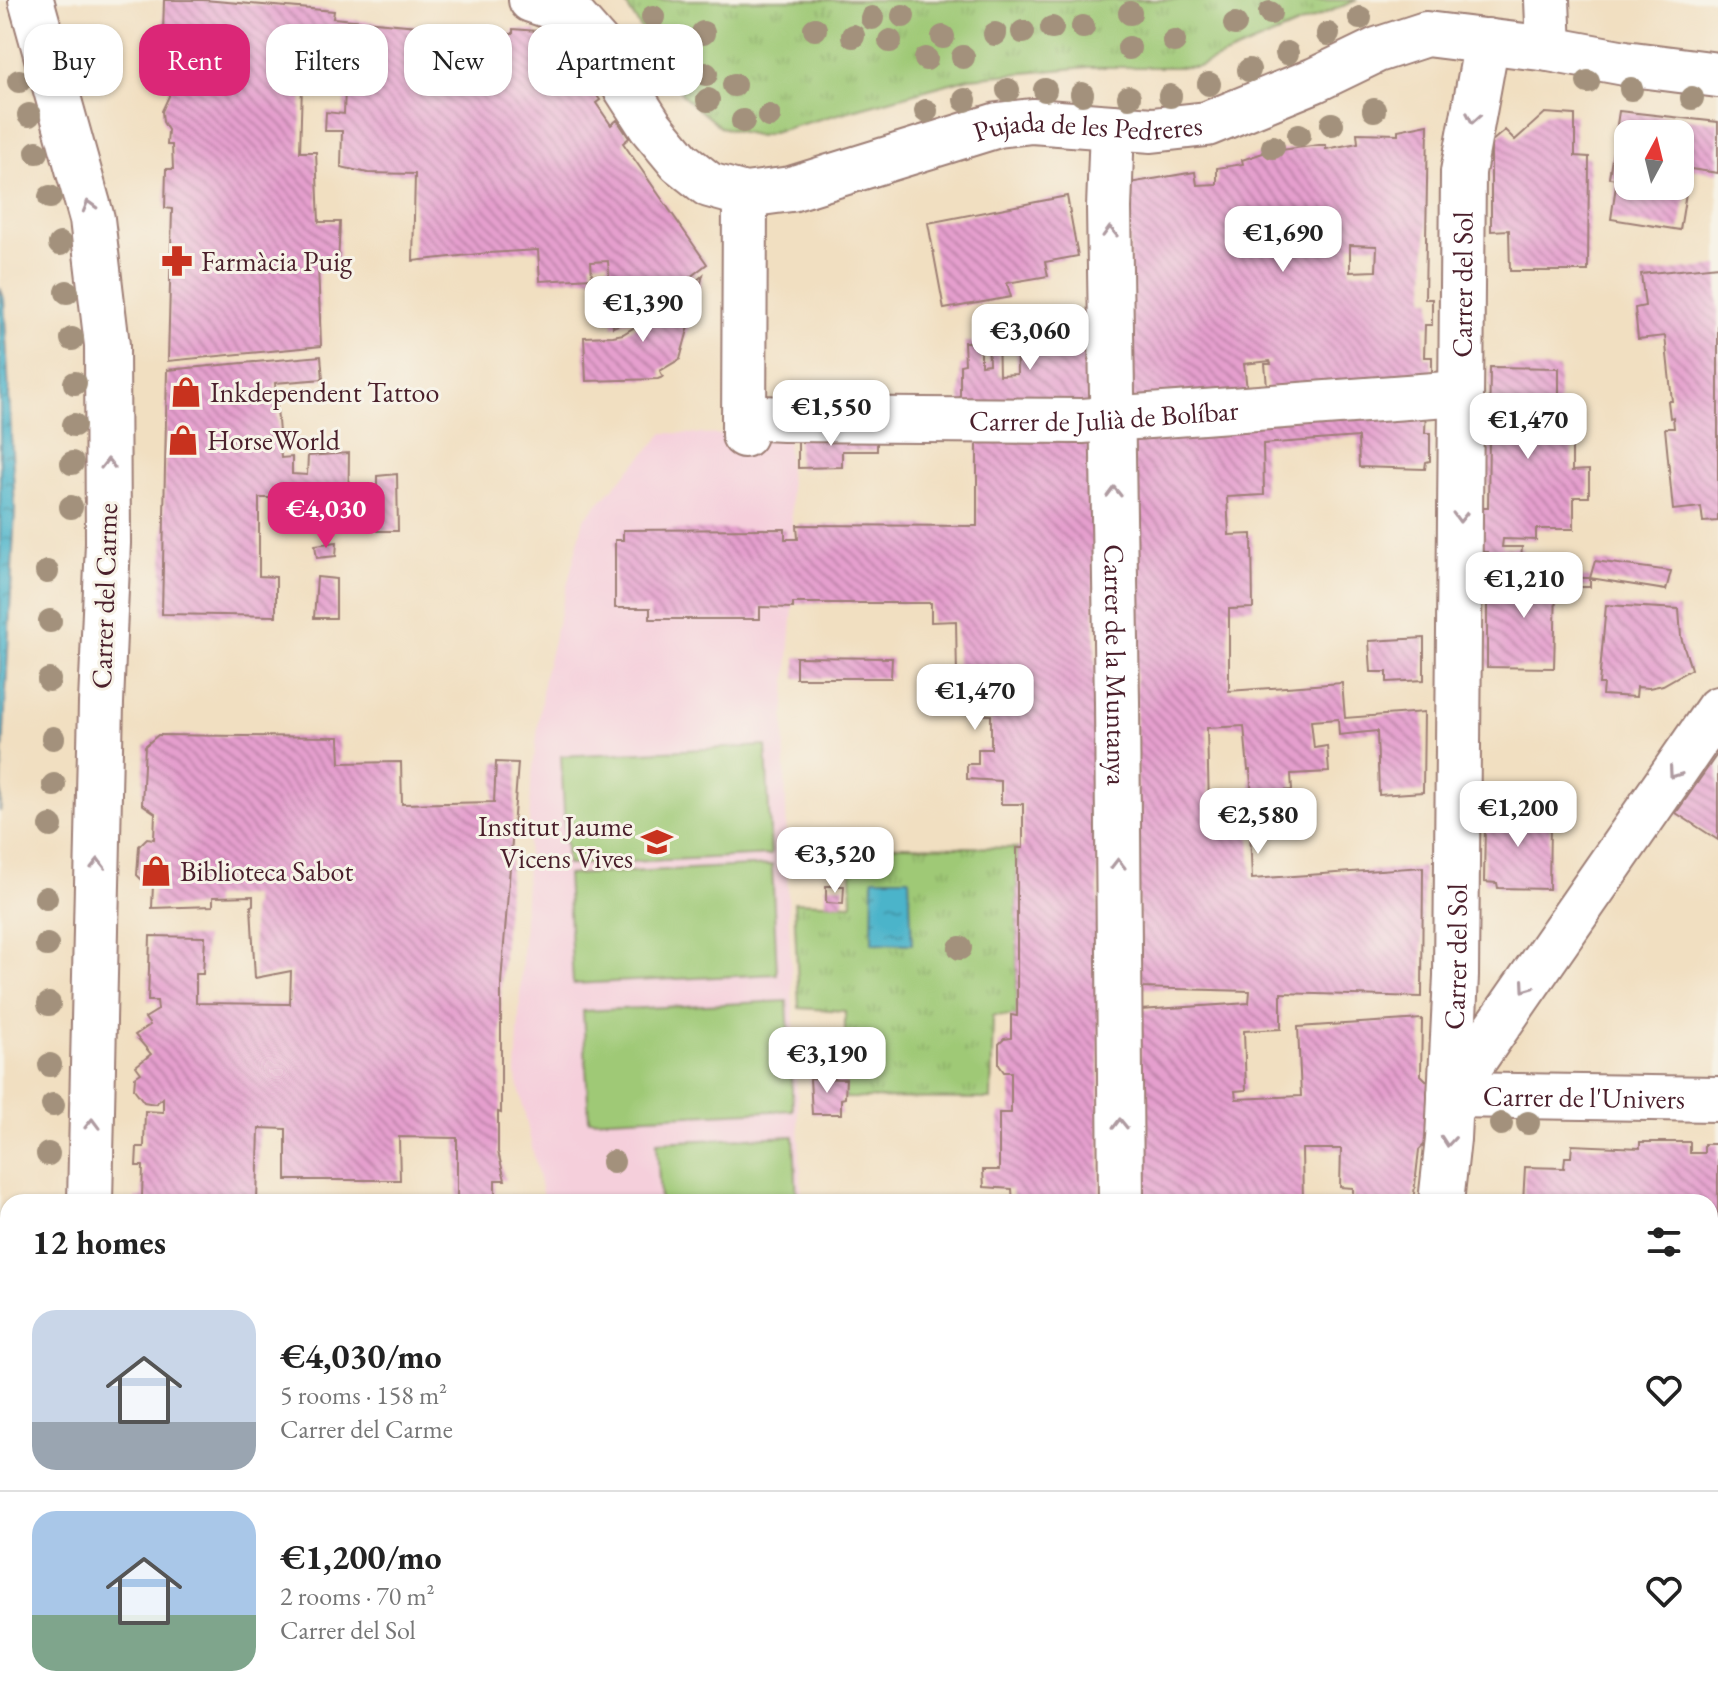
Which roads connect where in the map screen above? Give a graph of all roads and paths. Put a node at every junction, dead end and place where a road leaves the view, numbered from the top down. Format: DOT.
graph roads {
  1 [pos="31,0"];
  2 [pos="531,0"];
  3 [pos="1547,0"];
  4 [pos="1487,41"];
  5 [pos="1549,49"];
  6 [pos="1718,75"];
  7 [pos="1112,127"];
  8 [pos="745,195"];
  9 [pos="1461,393"];
  10 [pos="1113,419"];
  11 [pos="1718,709"];
  12 [pos="1450,1095"];
  13 [pos="1718,1099"];
  14 [pos="90,1194"];
  15 [pos="1121,1194"];
  16 [pos="1442,1194"];
  14 -- 1 [label="street, Carrer del Carme, one-way"];
  2 -- 8 [label="street, Pujada de les Pedreres"];
  3 -- 5 [label="street"];
  4 -- 5 [label="street, Pujada de les Pedreres"];
  4 -- 7 [label="street, Pujada de les Pedreres"];
  4 -- 9 [label="street, Carrer del Sol, one-way"];
  5 -- 6 [label="street, Pujada de les Pedreres"];
  7 -- 8 [label="street, Pujada de les Pedreres"];
  10 -- 7 [label="street, Carrer de la Muntanya, one-way"];
  8 -- 10 [label="street, Carrer de Julià de Bolíbar"];
  9 -- 10 [label="street, Carrer de Julià de Bolíbar"];
  9 -- 12 [label="street, Carrer del Sol, one-way"];
  15 -- 10 [label="street, Carrer de la Muntanya, one-way"];
  11 -- 12 [label="street, one-way"];
  12 -- 13 [label="street, Carrer de l'Univers"];
  12 -- 16 [label="street, Carrer del Sol, one-way"];
}
